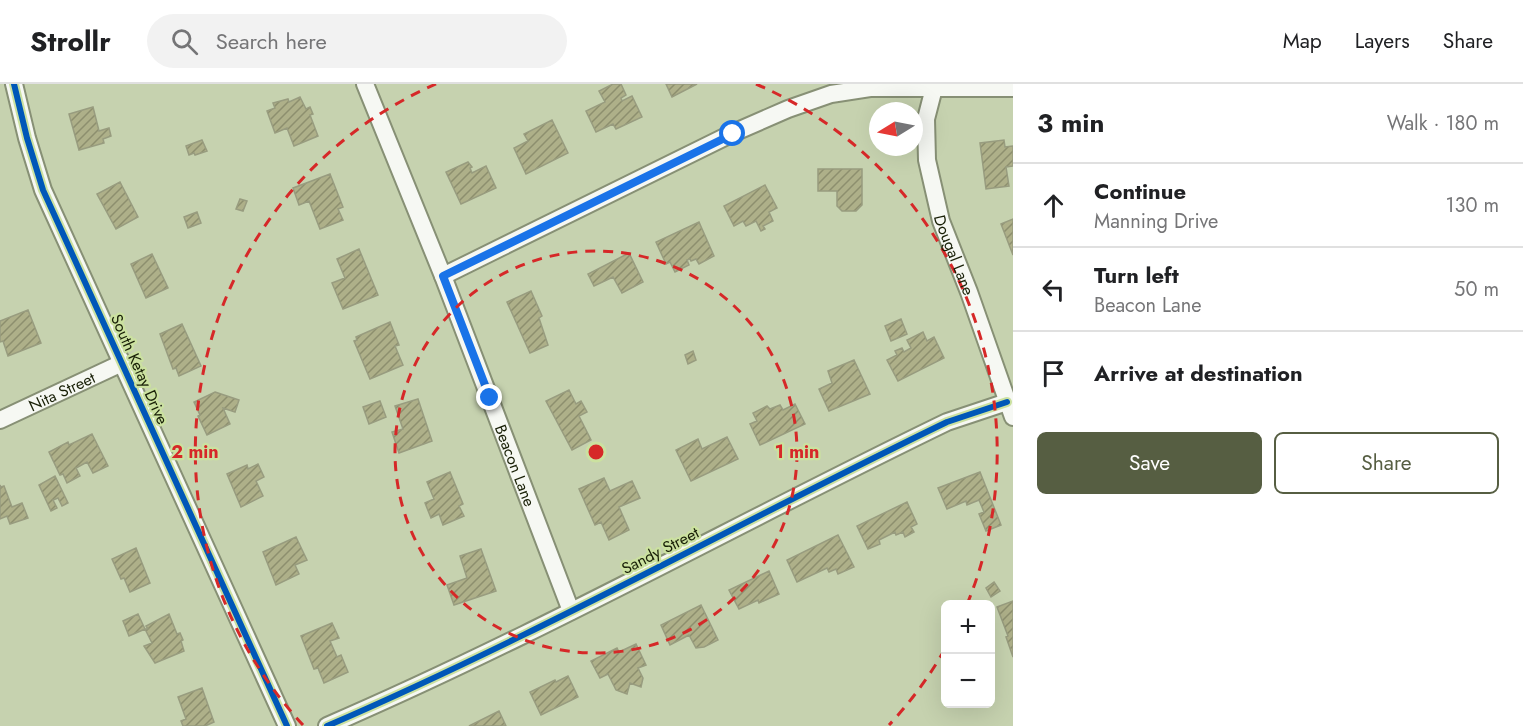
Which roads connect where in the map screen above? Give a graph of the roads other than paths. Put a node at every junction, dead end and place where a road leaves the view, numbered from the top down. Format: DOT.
graph roads {
  1 [pos="14,84"];
  2 [pos="365,84"];
  3 [pos="934,88"];
  4 [pos="1013,88"];
  5 [pos="443,276"];
  6 [pos="122,363"];
  7 [pos="1010,409"];
  8 [pos="0,420"];
  9 [pos="571,611"];
  10 [pos="287,726"];
  11 [pos="327,726"];
  1 -- 6 [label="street, South Ketay Drive"];
  2 -- 5 [label="street, Beacon Lane"];
  3 -- 4 [label="street"];
  3 -- 5 [label="street"];
  3 -- 7 [label="street, Dougal Lane"];
  5 -- 9 [label="street, Beacon Lane"];
  6 -- 8 [label="street, Nita Street"];
  6 -- 10 [label="street, South Ketay Drive"];
  7 -- 9 [label="street, Sandy Street"];
  9 -- 11 [label="street, Sandy Street"];
}
